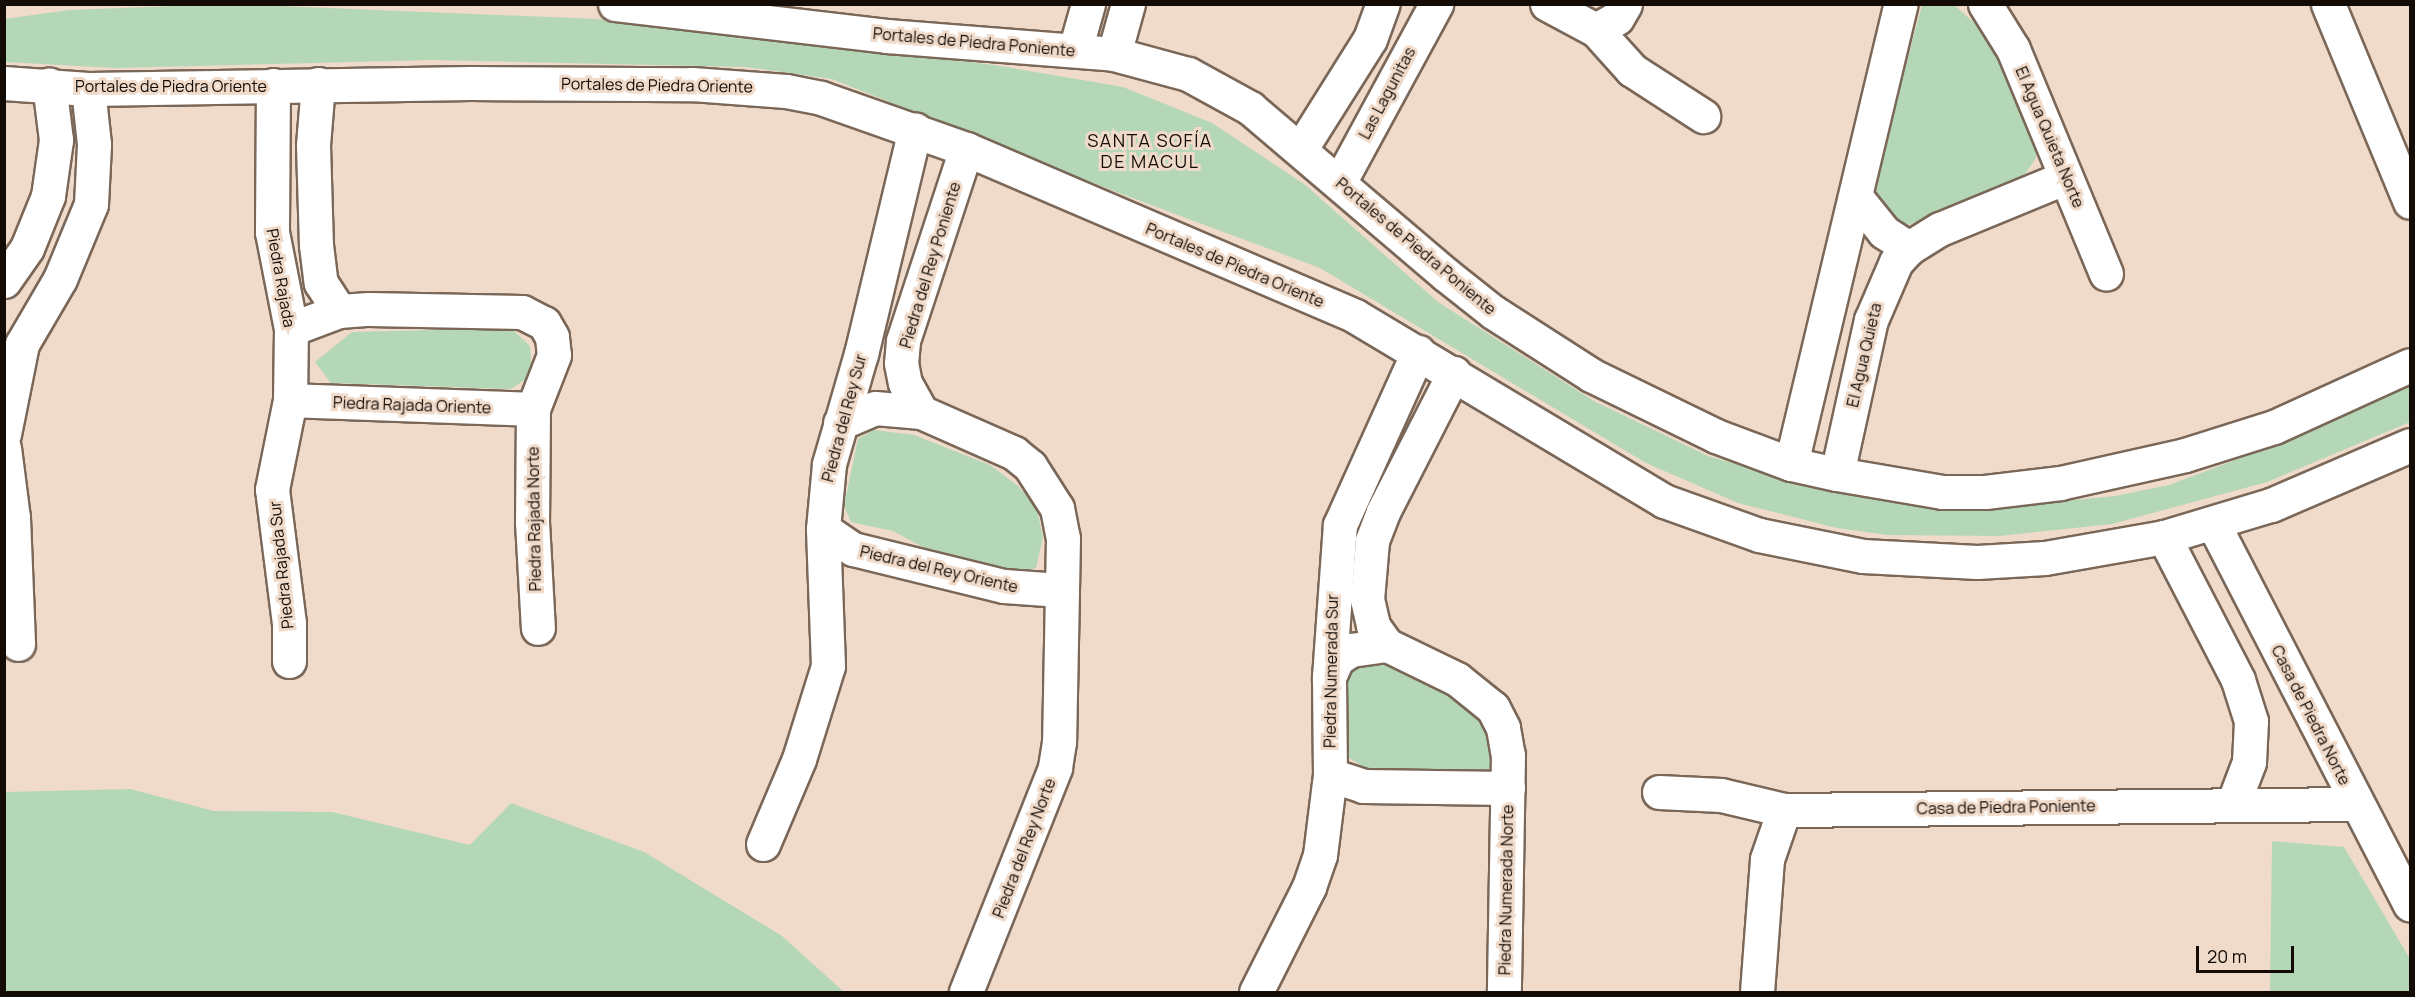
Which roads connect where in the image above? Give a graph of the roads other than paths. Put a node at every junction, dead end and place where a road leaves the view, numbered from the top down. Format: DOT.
graph roads {
  1 [pos="615,4"];
  2 [pos="1088,4"];
  3 [pos="1128,4"];
  4 [pos="1383,4"];
  5 [pos="1437,4"];
  6 [pos="1547,4"];
  7 [pos="1625,4"];
  8 [pos="1901,4"];
  9 [pos="1985,4"];
  10 [pos="2328,4"];
  11 [pos="1596,30"];
  12 [pos="1075,50"];
  13 [pos="1114,54"];
  14 [pos="4,83"];
  15 [pos="49,84"];
  16 [pos="318,84"];
  17 [pos="273,85"];
  18 [pos="88,89"];
  19 [pos="1703,116"];
  20 [pos="915,129"];
  21 [pos="966,149"];
  22 [pos="1300,150"];
  23 [pos="2066,177"];
  24 [pos="1339,183"];
  25 [pos="1856,197"];
  26 [pos="2410,202"];
  27 [pos="1909,248"];
  28 [pos="2106,273"];
  29 [pos="4,281"];
  30 [pos="339,312"];
  31 [pos="291,329"];
  32 [pos="14,338"];
  33 [pos="1418,352"];
  34 [pos="2410,365"];
  35 [pos="1454,373"];
  36 [pos="290,400"];
  37 [pos="533,409"];
  38 [pos="921,412"];
  39 [pos="840,423"];
  40 [pos="4,434"];
  41 [pos="2410,445"];
  42 [pos="4,448"];
  43 [pos="1791,464"];
  44 [pos="1837,474"];
  45 [pos="2214,525"];
  46 [pos="823,530"];
  47 [pos="2164,537"];
  48 [pos="1060,590"];
  49 [pos="538,628"];
  50 [pos="18,644"];
  51 [pos="1387,645"];
  52 [pos="289,661"];
  53 [pos="1329,677"];
  54 [pos="1330,775"];
  55 [pos="1508,788"];
  56 [pos="1659,792"];
  57 [pos="2234,804"];
  58 [pos="2356,804"];
  59 [pos="1784,810"];
  60 [pos="763,844"];
  61 [pos="2410,904"];
  62 [pos="966,993"];
  63 [pos="1256,993"];
  64 [pos="1504,993"];
  65 [pos="1757,993"];
  1 -- 12 [label="street, Portales de Piedra Poniente"];
  2 -- 12 [label="street"];
  3 -- 13 [label="street"];
  4 -- 22 [label="street"];
  5 -- 24 [label="street, Las Lagunitas"];
  6 -- 11 [label="street"];
  7 -- 11 [label="street"];
  8 -- 25 [label="street"];
  9 -- 23 [label="street, El Agua Quieta Norte"];
  10 -- 26 [label="street"];
  11 -- 19 [label="street"];
  12 -- 13 [label="street, Portales de Piedra Poniente"];
  13 -- 22 [label="street, Portales de Piedra Poniente"];
  14 -- 15 [label="street, Portales de Piedra Oriente"];
  15 -- 18 [label="street, Portales de Piedra Oriente"];
  15 -- 29 [label="street"];
  16 -- 17 [label="street, Portales de Piedra Oriente"];
  16 -- 20 [label="street, Portales de Piedra Oriente"];
  16 -- 30 [label="street"];
  17 -- 18 [label="street, Portales de Piedra Oriente"];
  17 -- 31 [label="street, Piedra Rajada"];
  18 -- 32 [label="street"];
  20 -- 21 [label="street, Portales de Piedra Oriente"];
  20 -- 39 [label="street, Piedra del Rey Sur"];
  21 -- 33 [label="street, Portales de Piedra Oriente"];
  21 -- 38 [label="street, Piedra del Rey Poniente"];
  22 -- 24 [label="street, Portales de Piedra Poniente"];
  23 -- 27 [label="street"];
  23 -- 28 [label="street, El Agua Quieta Norte"];
  24 -- 43 [label="street, Portales de Piedra Poniente"];
  25 -- 27 [label="street"];
  25 -- 43 [label="street"];
  27 -- 44 [label="street, El Agua Quieta"];
  30 -- 31 [label="street"];
  30 -- 37 [label="street"];
  31 -- 36 [label="street, Piedra Rajada"];
  32 -- 40 [label="street"];
  33 -- 35 [label="street, Portales de Piedra Oriente"];
  33 -- 53 [label="street, Piedra Numerada Sur"];
  34 -- 44 [label="street, Portales de Piedra Poniente"];
  35 -- 47 [label="street, Portales de Piedra Oriente"];
  35 -- 51 [label="street"];
  36 -- 37 [label="street, Piedra Rajada Oriente"];
  36 -- 52 [label="street, Piedra Rajada Sur"];
  37 -- 49 [label="street, Piedra Rajada Norte"];
  38 -- 39 [label="street"];
  38 -- 48 [label="street"];
  39 -- 46 [label="street, Piedra del Rey Sur"];
  41 -- 45 [label="street, Portales de Piedra Oriente"];
  42 -- 50 [label="street"];
  43 -- 44 [label="street, Portales de Piedra Poniente"];
  45 -- 47 [label="street, Portales de Piedra Oriente"];
  45 -- 58 [label="street, Casa de Piedra Norte"];
  46 -- 48 [label="street, Piedra del Rey Oriente"];
  46 -- 60 [label="street, Piedra del Rey Sur"];
  47 -- 57 [label="street"];
  48 -- 62 [label="street, Piedra del Rey Norte"];
  51 -- 53 [label="street"];
  51 -- 55 [label="street, Piedra Numerada Norte"];
  53 -- 54 [label="street, Piedra Numerada Sur"];
  54 -- 55 [label="street"];
  54 -- 63 [label="street, Piedra Numerada Sur"];
  55 -- 64 [label="street, Piedra Numerada Norte"];
  56 -- 59 [label="street, Casa de Piedra Poniente"];
  57 -- 58 [label="street, Casa de Piedra Poniente"];
  57 -- 59 [label="street, Casa de Piedra Poniente"];
  58 -- 61 [label="street, Casa de Piedra Norte"];
  59 -- 65 [label="street"];
}
